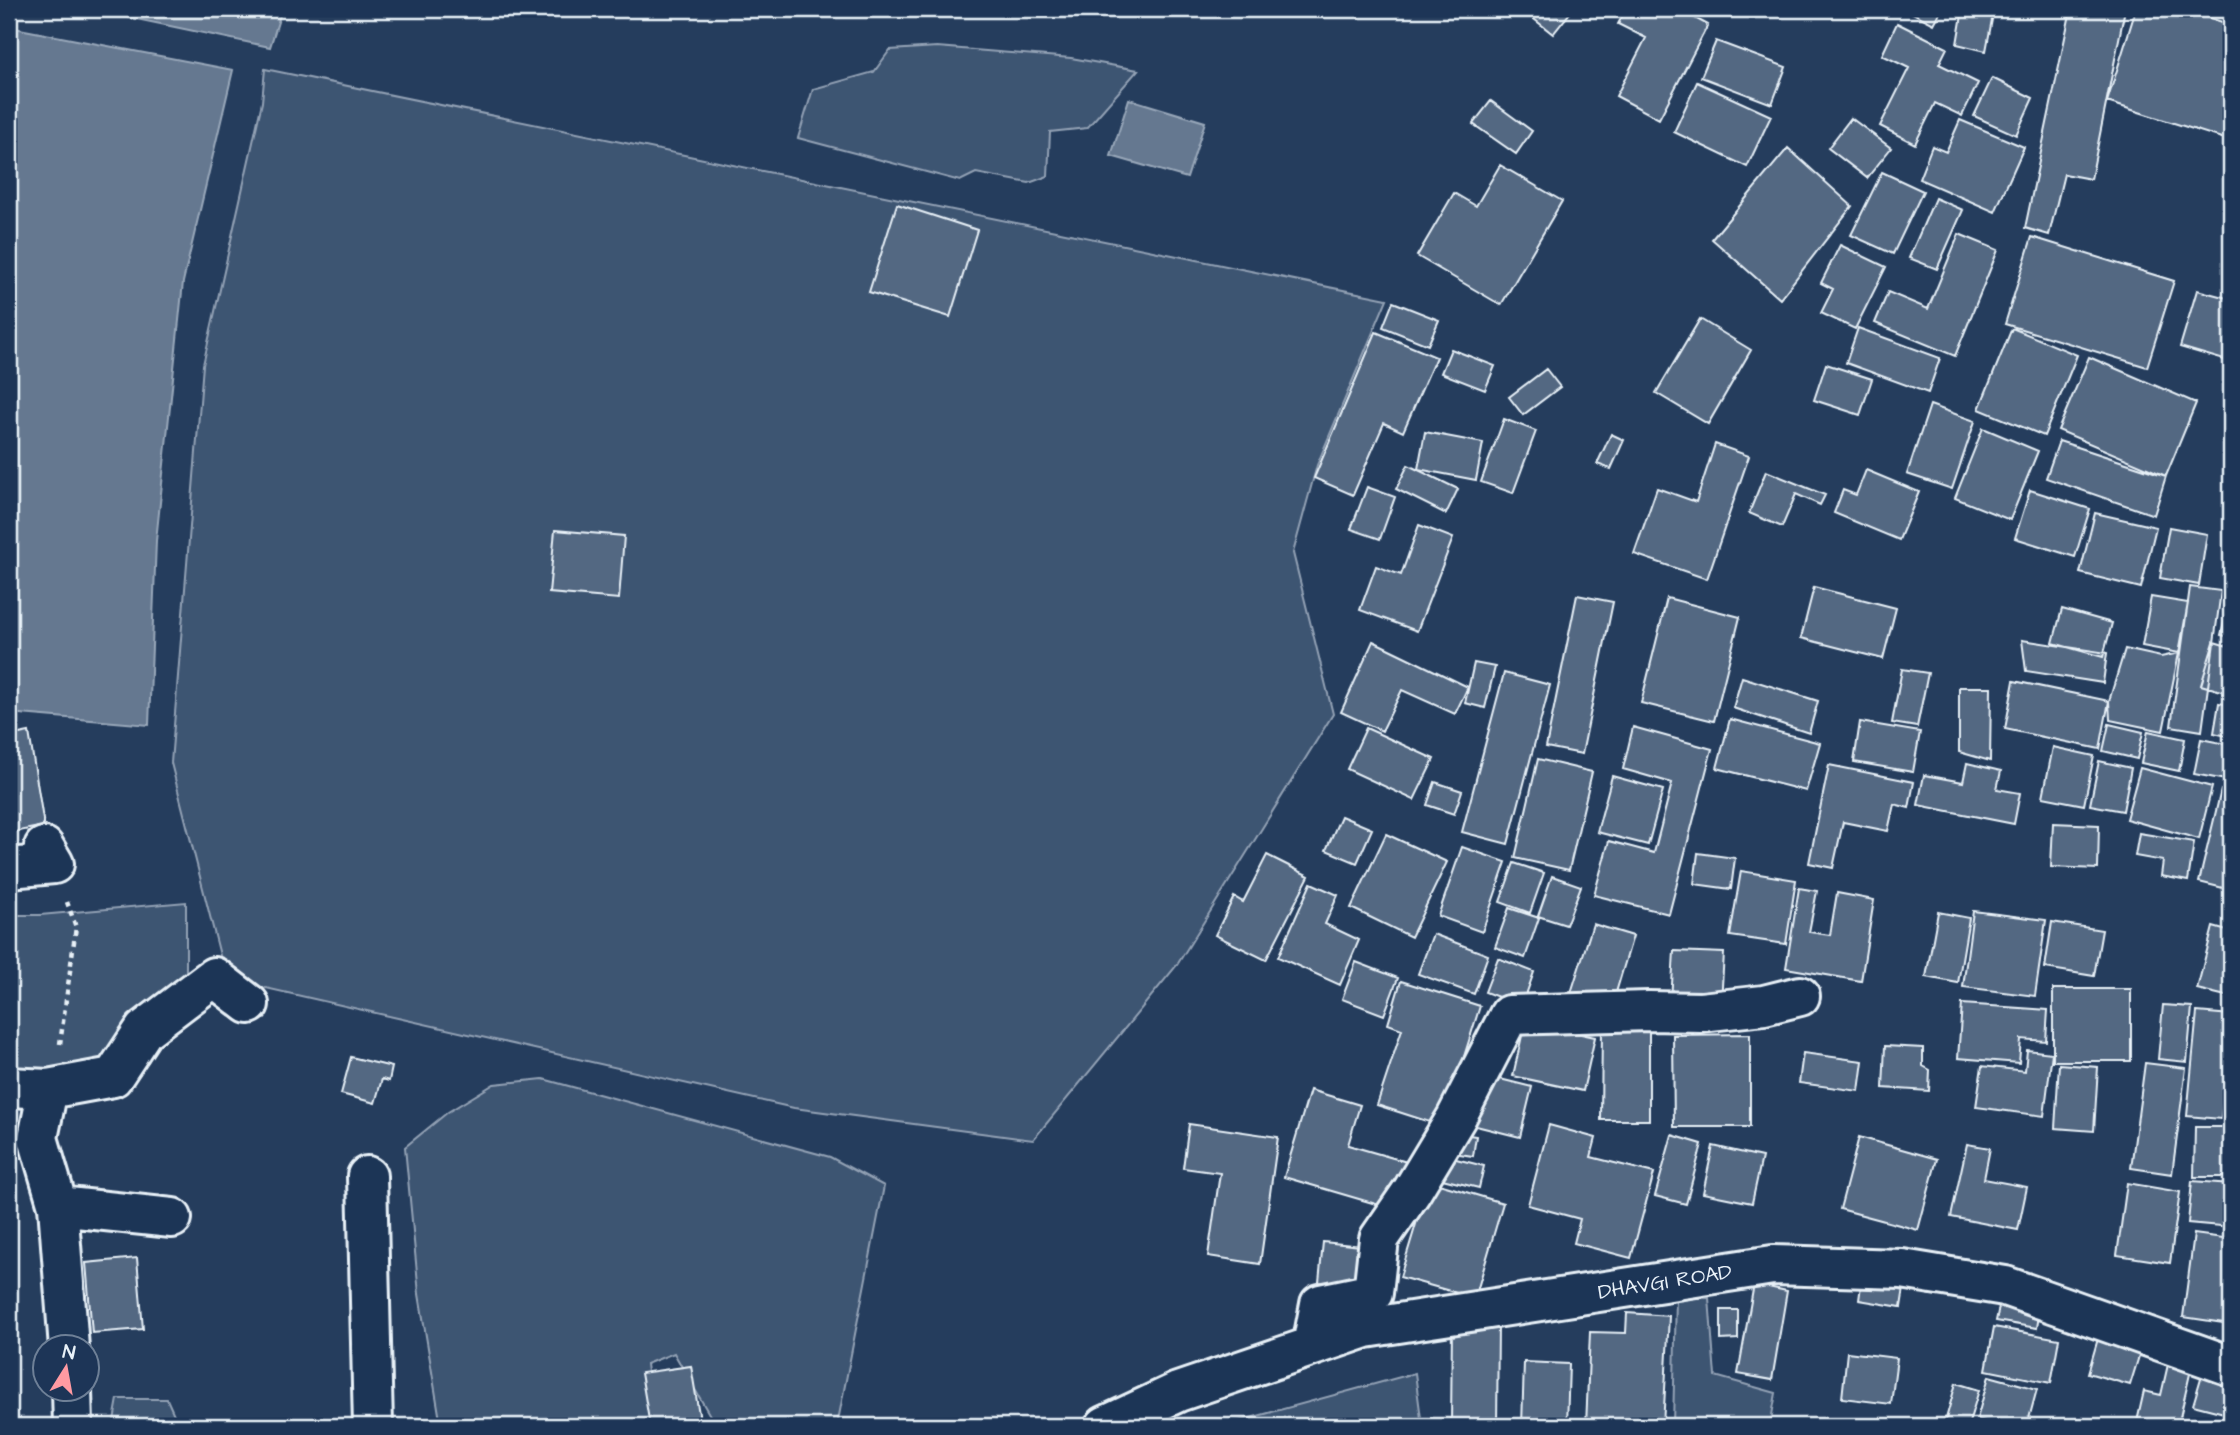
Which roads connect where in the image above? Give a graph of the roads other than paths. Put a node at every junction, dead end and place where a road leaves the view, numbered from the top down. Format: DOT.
graph roads {
  1 [pos="49,856"];
  2 [pos="9,868"];
  3 [pos="1800,996"];
  4 [pos="249,1004"];
  5 [pos="9,1087"];
  6 [pos="48,1089"];
  7 [pos="367,1176"];
  8 [pos="58,1206"];
  9 [pos="172,1219"];
  10 [pos="68,1334"];
  11 [pos="1312,1346"];
  12 [pos="2231,1366"];
  13 [pos="73,1404"];
  14 [pos="74,1426"];
  15 [pos="373,1426"];
  16 [pos="1105,1426"];
  1 -- 2 [label="street"];
  3 -- 11 [label="street"];
  4 -- 6 [label="street"];
  5 -- 6 [label="street"];
  6 -- 8 [label="street"];
  7 -- 15 [label="street"];
  8 -- 9 [label="street"];
  8 -- 10 [label="street"];
  11 -- 12 [label="street, DHAVGI ROAD"];
  11 -- 16 [label="street, DHAVGI ROAD"];
  13 -- 14 [label="street"];
}
